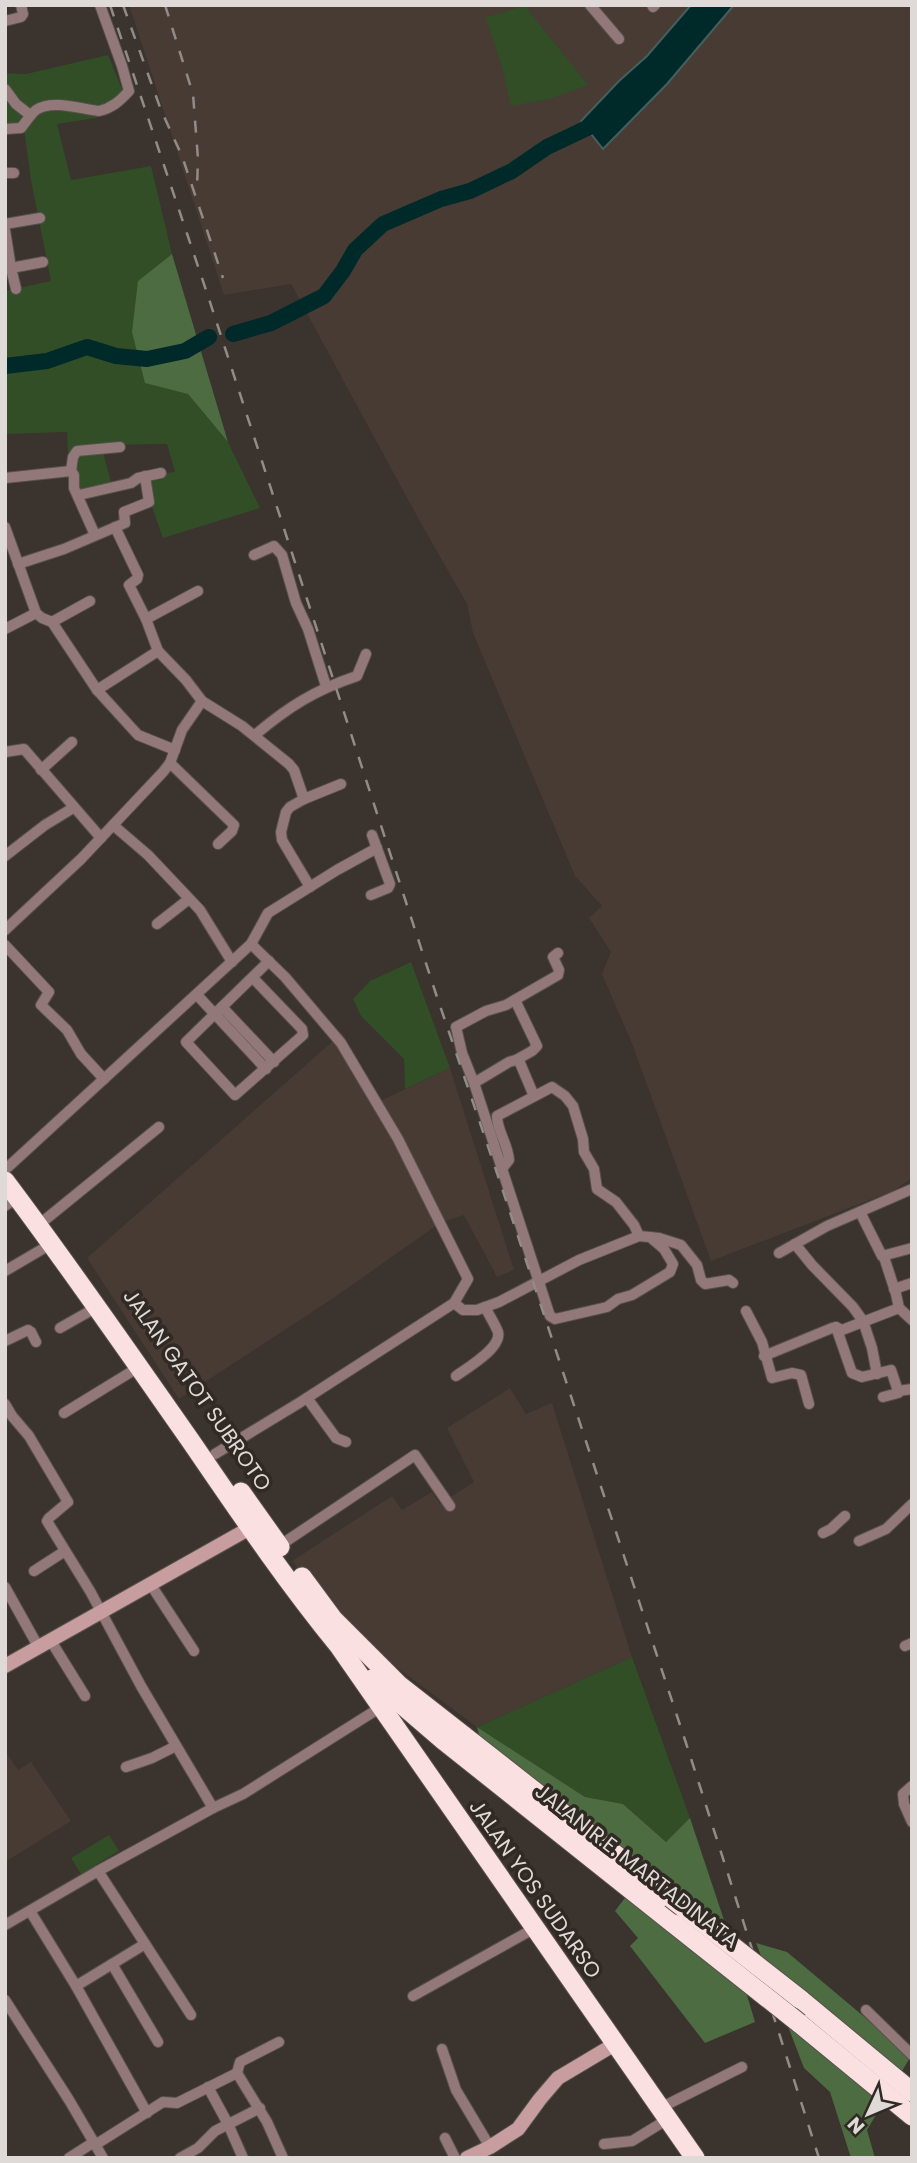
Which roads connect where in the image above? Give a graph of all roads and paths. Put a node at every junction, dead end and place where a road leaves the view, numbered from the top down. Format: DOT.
graph roads {
  1 [pos="20,5"];
  2 [pos="100,5"];
  3 [pos="590,5"];
  4 [pos="5,21"];
  5 [pos="619,39"];
  6 [pos="5,89"];
  7 [pos="30,115"];
  8 [pos="5,129"];
  9 [pos="40,218"];
  10 [pos="5,224"];
  11 [pos="5,230"];
  12 [pos="43,262"];
  13 [pos="8,268"];
  14 [pos="16,289"];
  15 [pos="120,447"];
  16 [pos="71,471"];
  17 [pos="161,473"];
  18 [pos="145,476"];
  19 [pos="5,478"];
  20 [pos="79,495"];
  21 [pos="5,527"];
  22 [pos="115,527"];
  23 [pos="95,535"];
  24 [pos="254,555"];
  25 [pos="19,564"];
  26 [pos="198,591"];
  27 [pos="90,601"];
  28 [pos="36,613"];
  29 [pos="146,619"];
  30 [pos="52,622"];
  31 [pos="5,629"];
  32 [pos="158,651"];
  33 [pos="366,654"];
  34 [pos="326,686"];
  35 [pos="97,690"];
  36 [pos="202,701"];
  37 [pos="255,735"];
  38 [pos="72,742"];
  39 [pos="175,750"];
  40 [pos="5,752"];
  41 [pos="170,763"];
  42 [pos="41,770"];
  43 [pos="341,785"];
  44 [pos="304,799"];
  45 [pos="73,808"];
  46 [pos="113,825"];
  47 [pos="372,835"];
  48 [pos="101,838"];
  49 [pos="218,844"];
  50 [pos="377,848"];
  51 [pos="5,856"];
  52 [pos="310,887"];
  53 [pos="370,895"];
  54 [pos="189,899"];
  55 [pos="157,924"];
  56 [pos="5,930"];
  57 [pos="251,944"];
  58 [pos="5,946"];
  59 [pos="558,953"];
  60 [pos="269,961"];
  61 [pos="232,962"];
  62 [pos="253,978"];
  63 [pos="197,995"];
  64 [pos="515,1000"];
  65 [pos="219,1010"];
  66 [pos="516,1060"];
  67 [pos="270,1065"];
  68 [pos="104,1079"];
  69 [pos="474,1083"];
  70 [pos="534,1096"];
  71 [pos="159,1127"];
  72 [pos="501,1170"];
  73 [pos="6,1171"];
  74 [pos="912,1189"];
  75 [pos="11,1202"];
  76 [pos="860,1212"];
  77 [pos="46,1219"];
  78 [pos="645,1236"];
  79 [pos="51,1244"];
  80 [pos="795,1244"];
  81 [pos="912,1248"];
  82 [pos="779,1253"];
  83 [pos="884,1257"];
  84 [pos="5,1271"];
  85 [pos="538,1283"];
  86 [pos="733,1283"];
  87 [pos="912,1283"];
  88 [pos="894,1289"];
  89 [pos="454,1303"];
  90 [pos="97,1307"];
  91 [pos="485,1307"];
  92 [pos="899,1308"];
  93 [pos="746,1311"];
  94 [pos="912,1320"];
  95 [pos="863,1321"];
  96 [pos="836,1327"];
  97 [pos="60,1328"];
  98 [pos="5,1341"];
  99 [pos="36,1342"];
  100 [pos="764,1356"];
  101 [pos="139,1367"];
  102 [pos="877,1374"];
  103 [pos="456,1376"];
  104 [pos="912,1389"];
  105 [pos="898,1391"];
  106 [pos="883,1396"];
  107 [pos="307,1398"];
  108 [pos="5,1404"];
  109 [pos="809,1404"];
  110 [pos="64,1413"];
  111 [pos="346,1442"];
  112 [pos="215,1454"];
  113 [pos="912,1504"];
  114 [pos="450,1506"];
  115 [pos="845,1516"];
  116 [pos="250,1528"];
  117 [pos="823,1533"];
  118 [pos="859,1541"];
  119 [pos="279,1546"];
  120 [pos="65,1551"];
  121 [pos="34,1571"];
  122 [pos="151,1586"];
  123 [pos="5,1587"];
  124 [pos="102,1613"];
  125 [pos="347,1643"];
  126 [pos="45,1644"];
  127 [pos="194,1651"];
  128 [pos="5,1666"];
  129 [pos="85,1696"];
  130 [pos="381,1707"];
  131 [pos="443,1740"];
  132 [pos="176,1746"];
  133 [pos="416,1757"];
  134 [pos="126,1767"];
  135 [pos="912,1786"];
  136 [pos="213,1808"];
  137 [pos="912,1822"];
  138 [pos="98,1871"];
  139 [pos="30,1911"];
  140 [pos="5,1925"];
  141 [pos="535,1928"];
  142 [pos="145,1944"];
  143 [pos="112,1964"];
  144 [pos="76,1986"];
  145 [pos="413,1996"];
  146 [pos="5,2000"];
  147 [pos="866,2010"];
  148 [pos="191,2015"];
  149 [pos="158,2042"];
  150 [pos="279,2042"];
  151 [pos="615,2044"];
  152 [pos="442,2049"];
  153 [pos="912,2055"];
  154 [pos="742,2067"];
  155 [pos="237,2073"];
  156 [pos="208,2087"];
  157 [pos="912,2092"];
  158 [pos="260,2108"];
  159 [pos="147,2113"];
  160 [pos="664,2114"];
  161 [pos="912,2116"];
  162 [pos="228,2124"];
  163 [pos="445,2138"];
  164 [pos="94,2143"];
  165 [pos="604,2144"];
  166 [pos="490,2147"];
  167 [pos="69,2158"];
  168 [pos="103,2158"];
  169 [pos="180,2158"];
  170 [pos="243,2158"];
  171 [pos="283,2158"];
  172 [pos="455,2158"];
  173 [pos="467,2158"];
  174 [pos="695,2158"];
  1 -- 4 [label="street"];
  2 -- 7 [label="street"];
  3 -- 5 [label="street"];
  6 -- 7 [label="street"];
  7 -- 8 [label="street"];
  9 -- 10 [label="street"];
  11 -- 13 [label="street"];
  12 -- 13 [label="street"];
  13 -- 14 [label="street"];
  15 -- 16 [label="street"];
  16 -- 19 [label="street"];
  16 -- 20 [label="street"];
  17 -- 18 [label="street"];
  18 -- 20 [label="street"];
  18 -- 22 [label="street"];
  20 -- 23 [label="street"];
  21 -- 25 [label="street"];
  22 -- 23 [label="street"];
  22 -- 29 [label="street"];
  23 -- 25 [label="street"];
  24 -- 34 [label="street"];
  25 -- 28 [label="street"];
  26 -- 29 [label="street"];
  27 -- 30 [label="street"];
  28 -- 30 [label="street"];
  28 -- 31 [label="street"];
  29 -- 32 [label="street"];
  30 -- 35 [label="street"];
  32 -- 35 [label="street"];
  32 -- 36 [label="street"];
  33 -- 34 [label="street"];
  34 -- 37 [label="street"];
  35 -- 39 [label="street"];
  36 -- 37 [label="street"];
  36 -- 39 [label="street"];
  37 -- 44 [label="street"];
  38 -- 42 [label="street"];
  39 -- 41 [label="street"];
  40 -- 42 [label="street"];
  41 -- 46 [label="street"];
  41 -- 49 [label="street"];
  42 -- 45 [label="street"];
  43 -- 44 [label="street"];
  44 -- 52 [label="street"];
  45 -- 48 [label="street"];
  45 -- 51 [label="street"];
  46 -- 48 [label="street"];
  46 -- 54 [label="street"];
  47 -- 50 [label="street"];
  48 -- 56 [label="street"];
  50 -- 52 [label="street"];
  50 -- 53 [label="street"];
  52 -- 57 [label="street"];
  54 -- 55 [label="street"];
  54 -- 61 [label="street"];
  57 -- 60 [label="street"];
  57 -- 61 [label="street"];
  58 -- 68 [label="street"];
  59 -- 64 [label="street"];
  60 -- 62 [label="street"];
  60 -- 89 [label="street"];
  61 -- 63 [label="street"];
  62 -- 65 [label="street"];
  62 -- 67 [label="street"];
  63 -- 65 [label="street"];
  63 -- 68 [label="street"];
  64 -- 66 [label="street"];
  64 -- 69 [label="street"];
  65 -- 67 [label="street"];
  65 -- 67 [label="street"];
  66 -- 69 [label="street"];
  66 -- 70 [label="street"];
  68 -- 73 [label="street"];
  69 -- 72 [label="street"];
  70 -- 72 [label="street"];
  70 -- 78 [label="street"];
  71 -- 77 [label="street"];
  72 -- 85 [label="street"];
  73 -- 75 [label="highway, JALAN GATOT SUBROTO"];
  73 -- 77 [label="highway, JALAN GATOT SUBROTO"];
  74 -- 76 [label="street"];
  75 -- 79 [label="highway, JALAN GATOT SUBROTO"];
  76 -- 80 [label="street"];
  76 -- 83 [label="street"];
  77 -- 112 [label="highway, JALAN GATOT SUBROTO"];
  78 -- 85 [label="street"];
  78 -- 85 [label="street"];
  78 -- 86 [label="street"];
  79 -- 84 [label="street"];
  79 -- 90 [label="highway, JALAN GATOT SUBROTO"];
  80 -- 82 [label="street"];
  80 -- 95 [label="street"];
  81 -- 83 [label="street"];
  83 -- 88 [label="street"];
  85 -- 91 [label="street"];
  87 -- 88 [label="street"];
  88 -- 92 [label="street"];
  89 -- 91 [label="street"];
  89 -- 107 [label="street"];
  90 -- 97 [label="street"];
  90 -- 101 [label="highway, JALAN GATOT SUBROTO"];
  91 -- 103 [label="street"];
  92 -- 94 [label="street"];
  92 -- 95 [label="street"];
  93 -- 100 [label="street"];
  95 -- 96 [label="street"];
  95 -- 102 [label="street"];
  96 -- 100 [label="street"];
  96 -- 102 [label="street"];
  98 -- 99 [label="street"];
  100 -- 109 [label="street"];
  101 -- 110 [label="street"];
  101 -- 116 [label="highway, JALAN GATOT SUBROTO"];
  102 -- 105 [label="street"];
  104 -- 105 [label="street"];
  105 -- 106 [label="street"];
  107 -- 111 [label="street"];
  107 -- 112 [label="street"];
  108 -- 120 [label="street"];
  112 -- 119 [label="highway, JALAN GATOT SUBROTO"];
  113 -- 118 [label="street"];
  114 -- 119 [label="street"];
  115 -- 117 [label="street"];
  116 -- 122 [label="main road"];
  116 -- 125 [label="highway, JALAN GATOT SUBROTO"];
  119 -- 125 [label="highway, JALAN GATOT SUBROTO"];
  120 -- 121 [label="street"];
  120 -- 124 [label="street"];
  122 -- 124 [label="main road"];
  122 -- 127 [label="street"];
  123 -- 126 [label="street"];
  124 -- 126 [label="main road"];
  124 -- 132 [label="street"];
  125 -- 130 [label="highway, JALAN YOS SUDARSO"];
  125 -- 131 [label="highway, JALAN R.E. MARTADINATA"];
  125 -- 157 [label="highway, JALAN R.E. MARTADINATA, bridge"];
  126 -- 128 [label="main road"];
  126 -- 129 [label="street"];
  130 -- 133 [label="highway, JALAN YOS SUDARSO"];
  130 -- 136 [label="street"];
  131 -- 133 [label="highway"];
  131 -- 161 [label="highway, JALAN R.E. MARTADINATA, bridge"];
  132 -- 134 [label="street"];
  132 -- 136 [label="street"];
  133 -- 141 [label="highway, JALAN YOS SUDARSO"];
  135 -- 137 [label="street"];
  136 -- 138 [label="street"];
  138 -- 139 [label="street"];
  138 -- 142 [label="street"];
  139 -- 140 [label="street"];
  139 -- 144 [label="street"];
  141 -- 145 [label="street"];
  141 -- 151 [label="highway, JALAN YOS SUDARSO"];
  142 -- 143 [label="street"];
  142 -- 148 [label="street"];
  143 -- 144 [label="street"];
  143 -- 149 [label="street"];
  144 -- 159 [label="street"];
  146 -- 164 [label="street"];
  147 -- 153 [label="street"];
  150 -- 155 [label="street"];
  151 -- 160 [label="highway, JALAN YOS SUDARSO"];
  151 -- 166 [label="main road"];
  152 -- 166 [label="street"];
  154 -- 160 [label="street"];
  155 -- 156 [label="street"];
  155 -- 158 [label="street"];
  156 -- 159 [label="street"];
  156 -- 162 [label="street"];
  158 -- 162 [label="street"];
  158 -- 171 [label="street"];
  159 -- 164 [label="street"];
  160 -- 165 [label="street"];
  160 -- 174 [label="highway, JALAN YOS SUDARSO"];
  162 -- 169 [label="street"];
  162 -- 170 [label="street"];
  163 -- 172 [label="street"];
  164 -- 167 [label="street"];
  164 -- 168 [label="street"];
  166 -- 173 [label="main road"];
}
